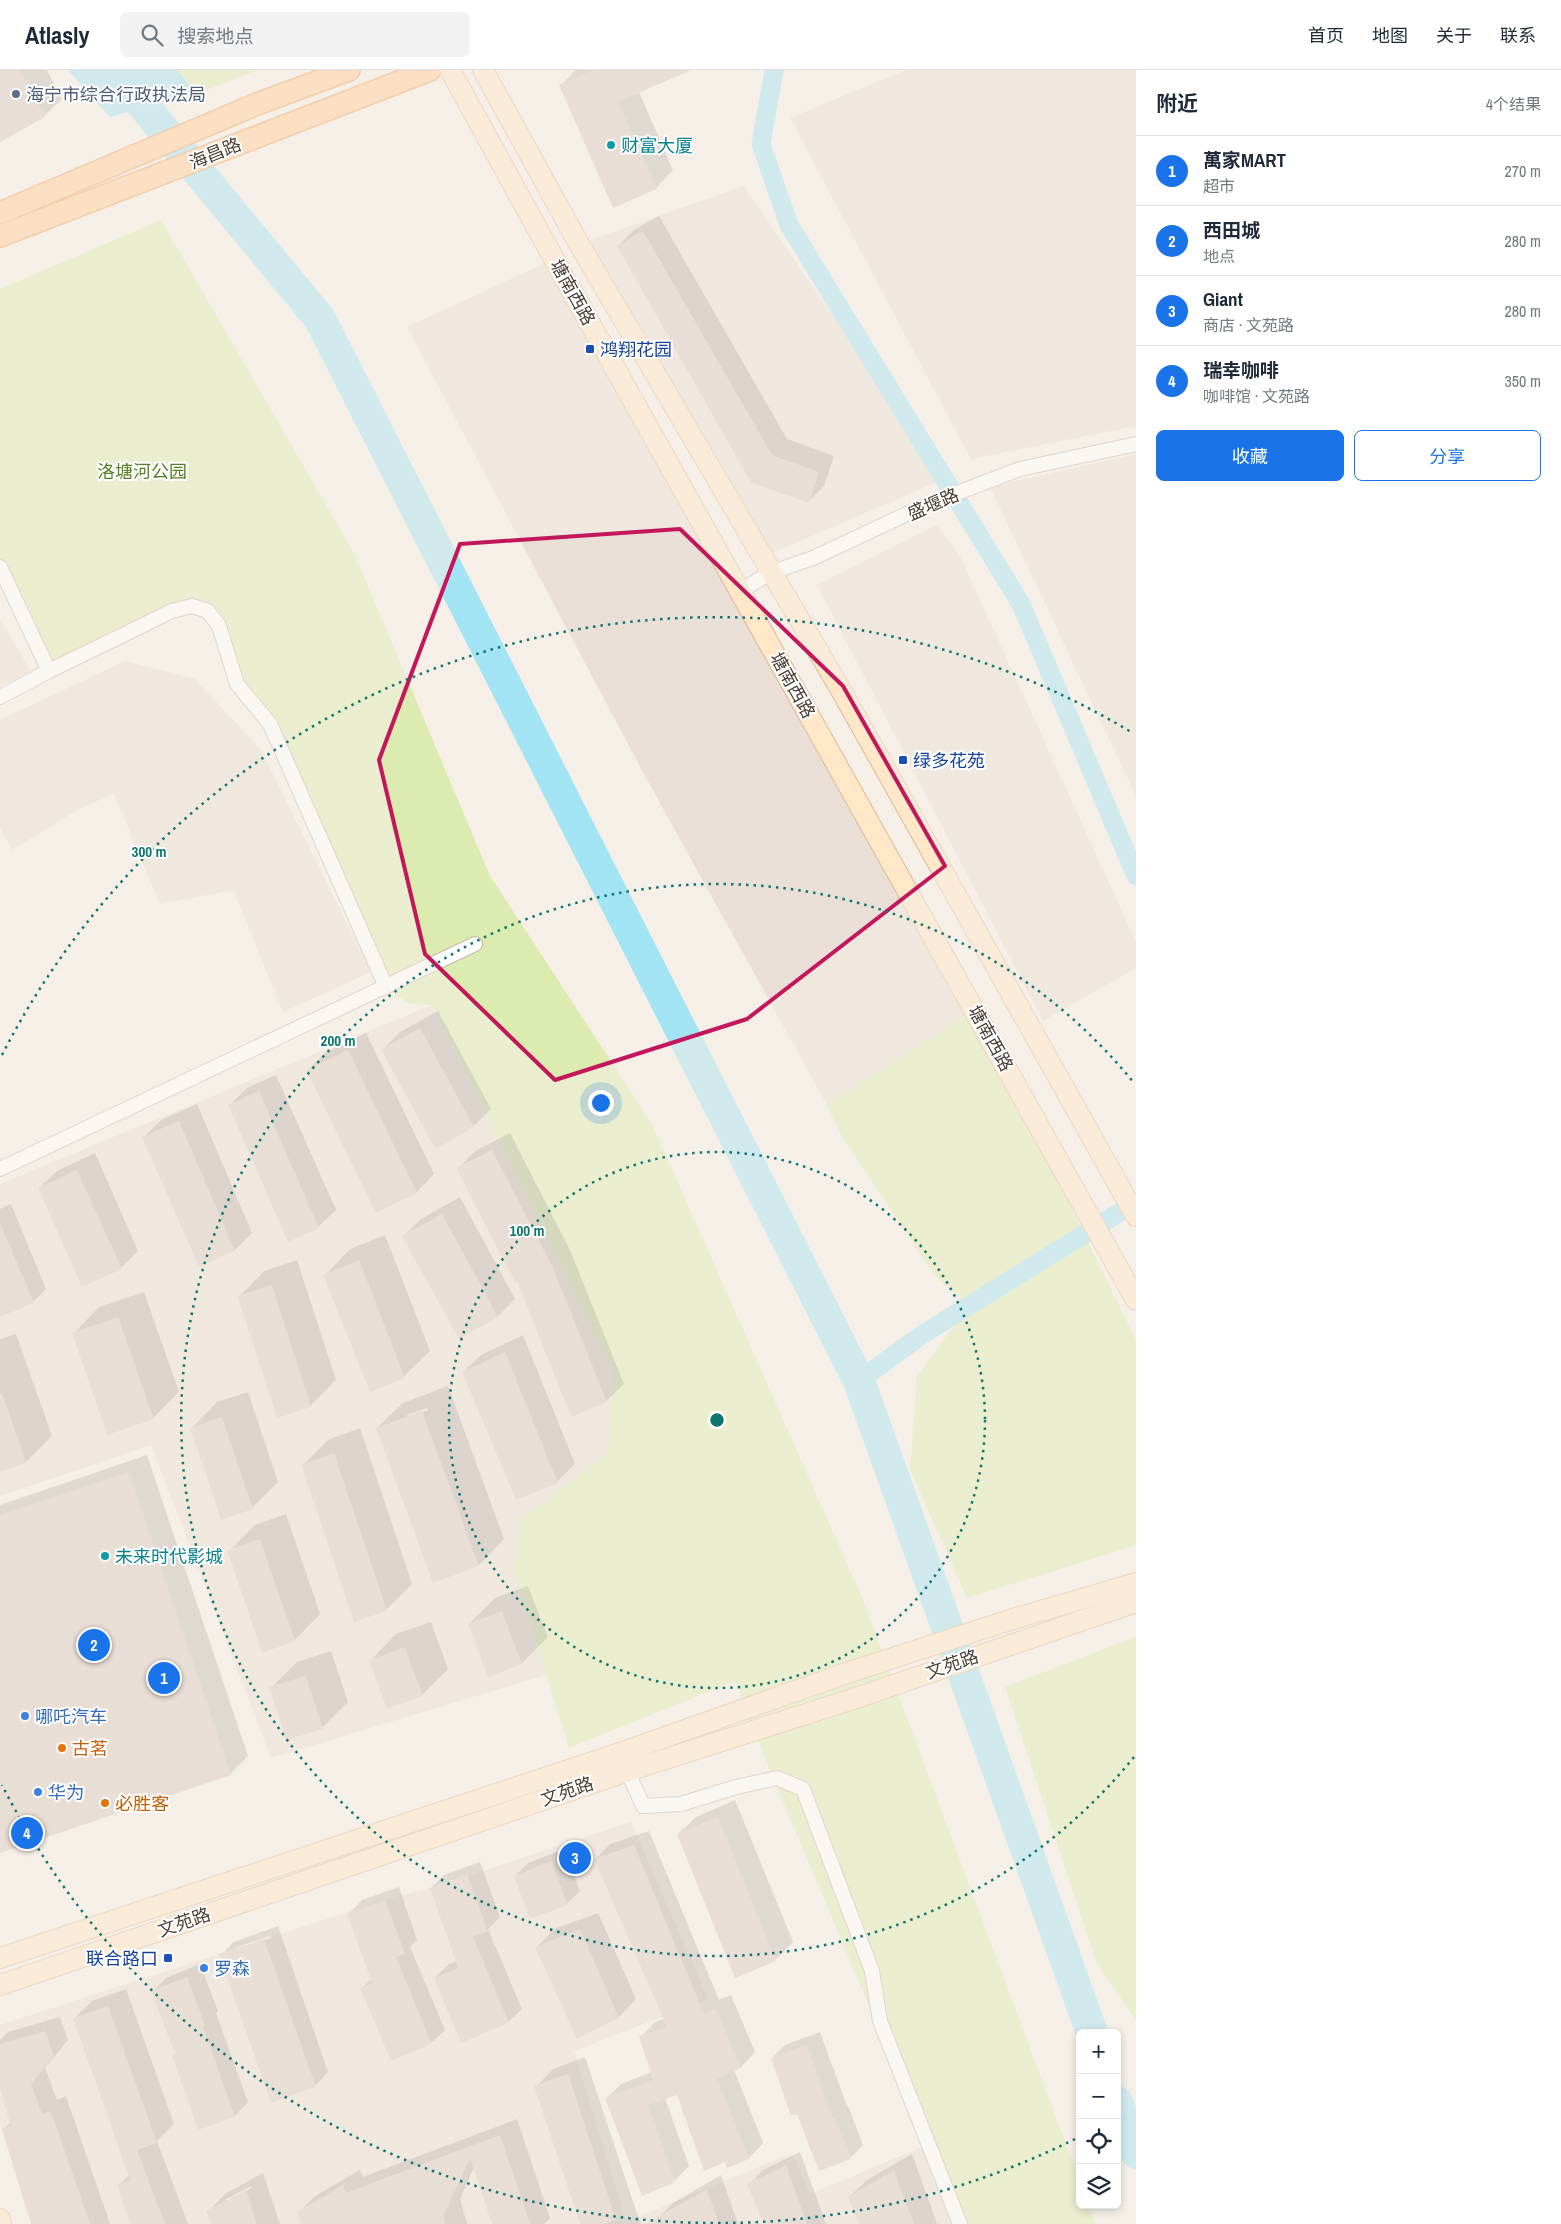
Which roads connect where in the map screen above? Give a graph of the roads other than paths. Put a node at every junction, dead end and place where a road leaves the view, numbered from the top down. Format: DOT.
graph roads {
  1 [pos="350,70"];
  2 [pos="430,70"];
  3 [pos="450,70"];
  4 [pos="483,70"];
  5 [pos="0,213"];
  6 [pos="0,236"];
  7 [pos="1136,444"];
  8 [pos="0,567"];
  9 [pos="772,572"];
  10 [pos="740,591"];
  11 [pos="49,670"];
  12 [pos="0,697"];
  13 [pos="475,944"];
  14 [pos="386,987"];
  15 [pos="0,1169"];
  16 [pos="1136,1216"];
  17 [pos="1136,1300"];
  18 [pos="1136,1583"];
  19 [pos="1136,1602"];
  20 [pos="624,1762"];
  21 [pos="0,1958"];
  22 [pos="0,1985"];
  23 [pos="0,2219"];
  24 [pos="2,2224"];
  25 [pos="960,2224"];
  1 -- 5 [label="main road, 海昌路"];
  2 -- 6 [label="main road, 海昌路"];
  3 -- 10 [label="main road, 塘南西路"];
  4 -- 9 [label="main road, 塘南西路"];
  7 -- 9 [label="street, 盛堰路"];
  8 -- 11 [label="street"];
  9 -- 10 [label="street, 盛堰路"];
  9 -- 16 [label="main road, 塘南西路"];
  10 -- 17 [label="main road, 塘南西路"];
  11 -- 12 [label="street"];
  11 -- 14 [label="street"];
  13 -- 14 [label="street"];
  14 -- 15 [label="street"];
  18 -- 20 [label="main road, 文苑路"];
  19 -- 20 [label="main road, 文苑路"];
  20 -- 21 [label="main road, 文苑路"];
  20 -- 22 [label="main road, 文苑路"];
  20 -- 25 [label="street"];
  23 -- 24 [label="main road"];
}
